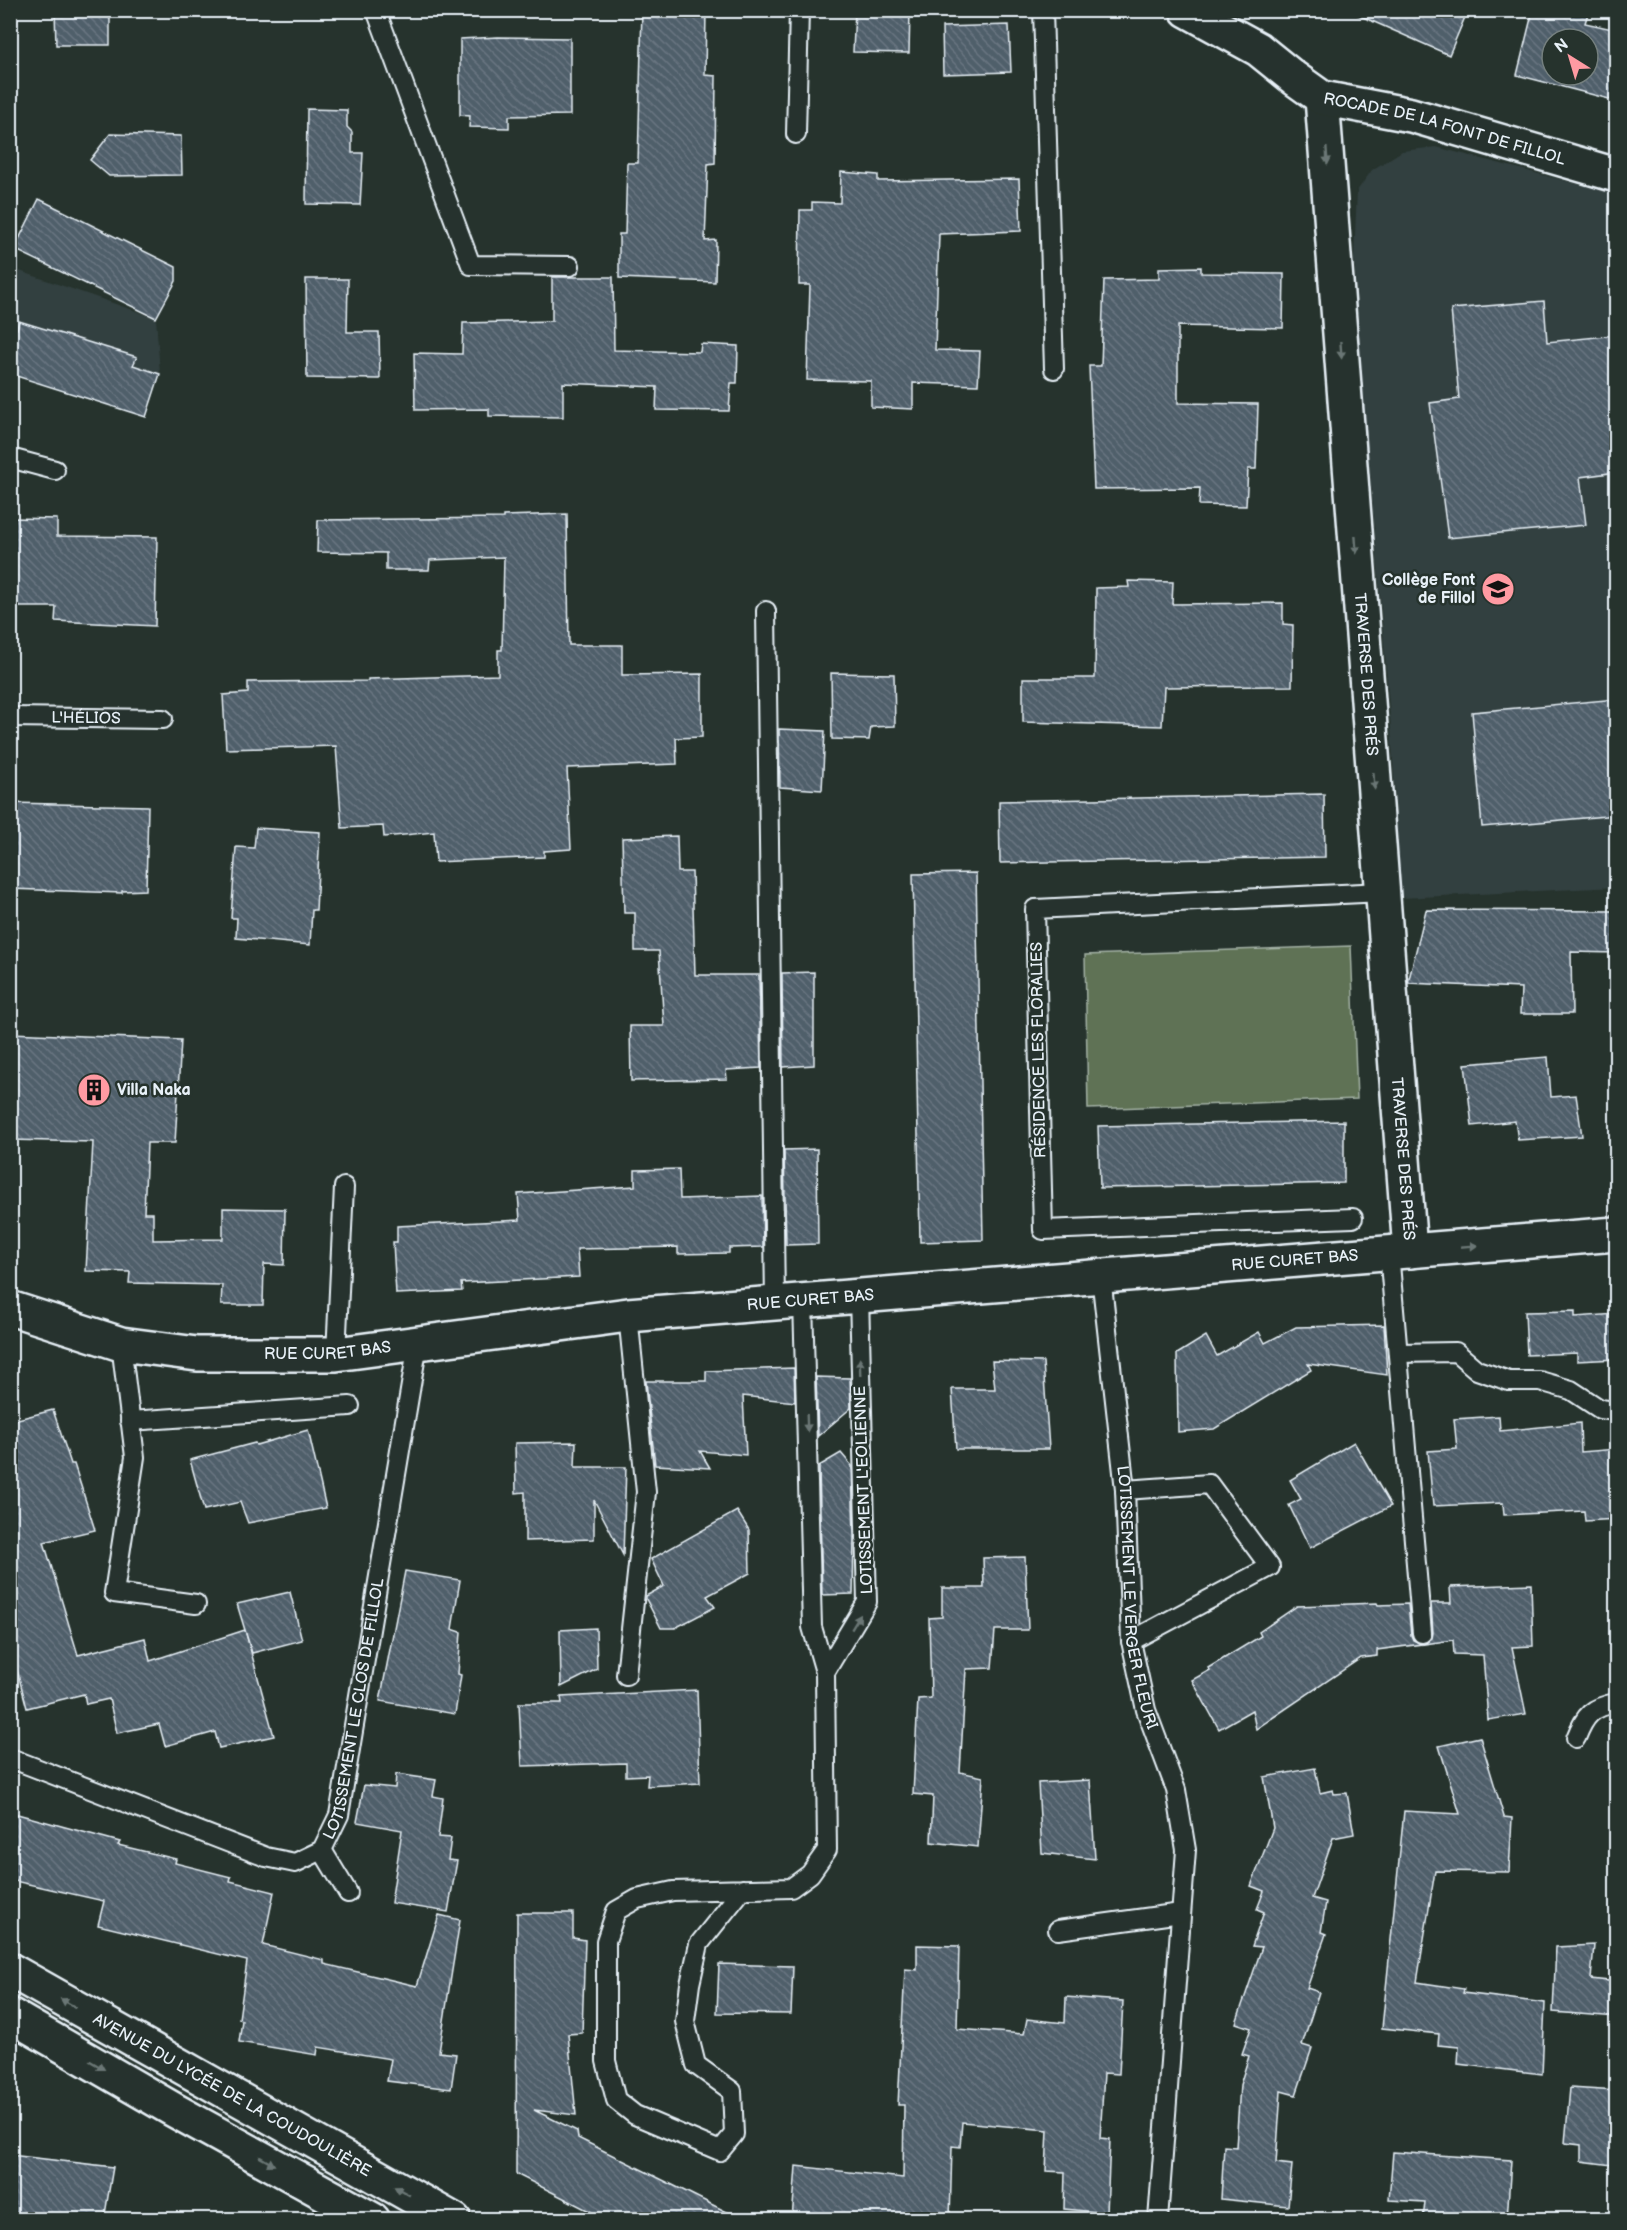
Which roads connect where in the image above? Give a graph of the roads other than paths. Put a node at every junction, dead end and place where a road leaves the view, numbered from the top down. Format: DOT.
graph roads {
  1 [pos="376,10"];
  2 [pos="799,10"];
  3 [pos="1043,10"];
  4 [pos="1187,10"];
  5 [pos="1322,98"];
  6 [pos="796,134"];
  7 [pos="1617,175"];
  8 [pos="570,266"];
  9 [pos="1053,369"];
  10 [pos="10,458"];
  11 [pos="55,470"];
  12 [pos="766,611"];
  13 [pos="10,717"];
  14 [pos="163,719"];
  15 [pos="1383,892"];
  16 [pos="344,1187"];
  17 [pos="1353,1218"];
  18 [pos="1617,1233"];
  19 [pos="1400,1251"];
  20 [pos="1101,1276"];
  21 [pos="858,1296"];
  22 [pos="789,1302"];
  23 [pos="10,1308"];
  24 [pos="628,1316"];
  25 [pos="418,1343"];
  26 [pos="121,1344"];
  27 [pos="1398,1353"];
  28 [pos="336,1354"];
  29 [pos="350,1406"];
  30 [pos="1617,1411"];
  31 [pos="130,1421"];
  32 [pos="1125,1490"];
  33 [pos="196,1604"];
  34 [pos="1422,1633"];
  35 [pos="1131,1641"];
  36 [pos="825,1672"];
  37 [pos="626,1676"];
  38 [pos="1617,1703"];
  39 [pos="1576,1738"];
  40 [pos="10,1758"];
  41 [pos="322,1851"];
  42 [pos="743,1889"];
  43 [pos="348,1893"];
  44 [pos="1181,1913"];
  45 [pos="1058,1930"];
  46 [pos="10,1970"];
  47 [pos="10,2014"];
  48 [pos="373,2220"];
  49 [pos="453,2220"];
  50 [pos="1158,2220"];
  1 -- 8 [label="lane"];
  2 -- 6 [label="lane"];
  3 -- 9 [label="lane"];
  4 -- 5 [label="street, ROCADE DE LA FONT DE FILLOL"];
  5 -- 7 [label="street, ROCADE DE LA FONT DE FILLOL"];
  5 -- 15 [label="street, TRAVERSE DES PRÉS, one-way"];
  10 -- 11 [label="lane"];
  12 -- 22 [label="lane"];
  13 -- 14 [label="lane, L'HÉLIOS"];
  15 -- 17 [label="lane, RÉSIDENCE LES FLORALIES"];
  15 -- 19 [label="street, TRAVERSE DES PRÉS"];
  16 -- 28 [label="lane"];
  19 -- 18 [label="street, RUE CURET BAS, one-way"];
  19 -- 20 [label="street, RUE CURET BAS"];
  19 -- 27 [label="lane"];
  20 -- 21 [label="street, RUE CURET BAS"];
  20 -- 32 [label="lane, LOTISSEMENT LE VERGER FLEURI"];
  21 -- 22 [label="street, RUE CURET BAS"];
  36 -- 21 [label="lane, LOTISSEMENT L'EOLIENNE, one-way"];
  22 -- 24 [label="street, RUE CURET BAS"];
  22 -- 36 [label="lane, one-way"];
  23 -- 26 [label="street, RUE CURET BAS"];
  24 -- 25 [label="street, RUE CURET BAS"];
  24 -- 37 [label="lane"];
  25 -- 28 [label="street, RUE CURET BAS"];
  25 -- 41 [label="lane, LOTISSEMENT LE CLOS DE FILLOL"];
  26 -- 28 [label="street, RUE CURET BAS"];
  26 -- 31 [label="lane"];
  27 -- 30 [label="lane"];
  27 -- 34 [label="lane"];
  29 -- 31 [label="lane"];
  31 -- 33 [label="lane"];
  32 -- 35 [label="lane, LOTISSEMENT LE VERGER FLEURI"];
  32 -- 35 [label="lane"];
  35 -- 44 [label="lane, LOTISSEMENT LE VERGER FLEURI"];
  36 -- 42 [label="lane"];
  38 -- 39 [label="lane"];
  40 -- 41 [label="lane, LOTISSEMENT LE CLOS DE FILLOL"];
  41 -- 43 [label="lane"];
  42 -- 42 [label="lane"];
  44 -- 45 [label="lane"];
  44 -- 50 [label="lane, LOTISSEMENT LE VERGER FLEURI"];
  49 -- 46 [label="street, AVENUE DU LYCÉE DE LA COUDOULIÈRE, one-way"];
  47 -- 48 [label="street, one-way"];
}
